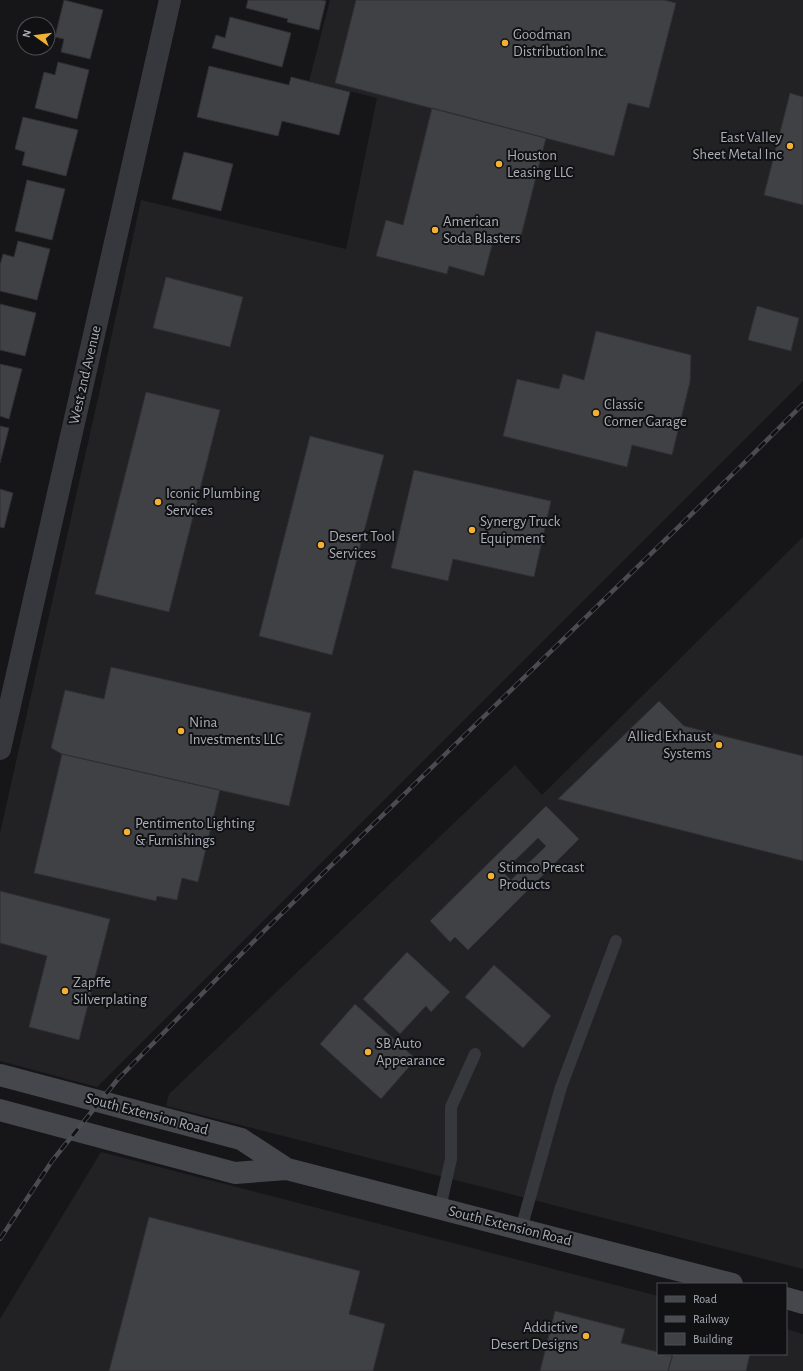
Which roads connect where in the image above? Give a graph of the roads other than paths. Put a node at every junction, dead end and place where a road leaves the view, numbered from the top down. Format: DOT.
graph roads {
  1 [pos="170,0"];
  2 [pos="0,749"];
  3 [pos="616,941"];
  4 [pos="475,1054"];
  5 [pos="0,1076"];
  6 [pos="0,1110"];
  7 [pos="287,1169"];
  8 [pos="440,1208"];
  9 [pos="520,1229"];
  10 [pos="728,1283"];
  11 [pos="787,1298"];
  12 [pos="803,1303"];
  1 -- 2 [label="street, West 2nd Avenue"];
  3 -- 9 [label="lane"];
  4 -- 8 [label="lane"];
  5 -- 7 [label="street, South Extension Road"];
  6 -- 7 [label="street, South Extension Road"];
  7 -- 8 [label="street, South Extension Road"];
  8 -- 9 [label="street, South Extension Road"];
  9 -- 10 [label="street, South Extension Road"];
  11 -- 12 [label="street"];
}
